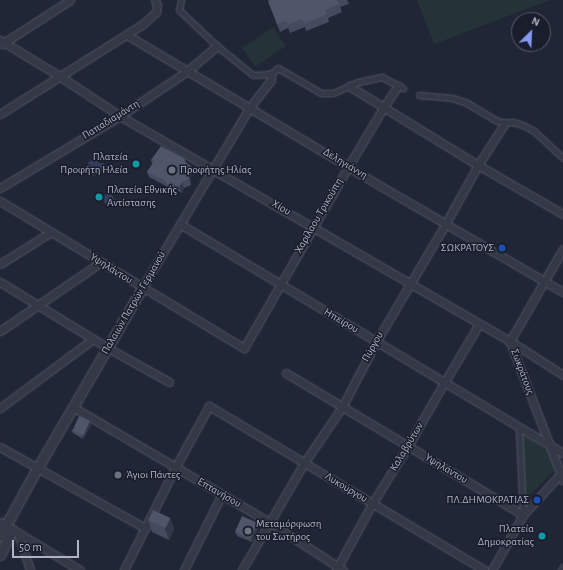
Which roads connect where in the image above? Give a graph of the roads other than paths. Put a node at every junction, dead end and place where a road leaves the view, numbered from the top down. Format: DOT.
graph roads {
  1 [pos="70,0"];
  2 [pos="155,0"];
  3 [pos="181,0"];
  4 [pos="127,35"];
  5 [pos="1,42"];
  6 [pos="217,46"];
  7 [pos="186,72"];
  8 [pos="271,74"];
  9 [pos="61,77"];
  10 [pos="349,86"];
  11 [pos="400,87"];
  12 [pos="419,95"];
  13 [pos="250,107"];
  14 [pos="383,108"];
  15 [pos="0,114"];
  16 [pos="120,116"];
  17 [pos="505,123"];
  18 [pos="563,158"];
  19 [pos="478,165"];
  20 [pos="348,167"];
  21 [pos="214,169"];
  22 [pos="0,188"];
  23 [pos="0,201"];
  24 [pos="563,214"];
  25 [pos="446,223"];
  26 [pos="180,224"];
  27 [pos="313,227"];
  28 [pos="51,232"];
  29 [pos="563,249"];
  30 [pos="101,262"];
  31 [pos="0,264"];
  32 [pos="544,280"];
  33 [pos="0,282"];
  34 [pos="410,283"];
  35 [pos="280,284"];
  36 [pos="142,288"];
  37 [pos="563,292"];
  38 [pos="38,306"];
  39 [pos="479,324"];
  40 [pos="0,331"];
  41 [pos="93,339"];
  42 [pos="376,342"];
  43 [pos="510,342"];
  44 [pos="108,348"];
  45 [pos="244,348"];
  46 [pos="286,373"];
  47 [pos="563,375"];
  48 [pos="169,382"];
  49 [pos="444,383"];
  50 [pos="73,407"];
  51 [pos="342,407"];
  52 [pos="0,408"];
  53 [pos="518,428"];
  54 [pos="408,446"];
  55 [pos="550,446"];
  56 [pos="0,447"];
  57 [pos="563,453"];
  58 [pos="304,462"];
  59 [pos="38,467"];
  60 [pos="175,468"];
  61 [pos="562,475"];
  62 [pos="222,494"];
  63 [pos="372,504"];
  64 [pos="524,515"];
  65 [pos="269,522"];
  66 [pos="9,528"];
  67 [pos="145,528"];
  68 [pos="0,536"];
  69 [pos="0,555"];
  70 [pos="563,567"];
  71 [pos="76,569"];
  72 [pos="339,569"];
  73 [pos="30,570"];
  74 [pos="124,570"];
  75 [pos="184,570"];
  76 [pos="242,570"];
  77 [pos="484,570"];
  78 [pos="492,570"];
  79 [pos="561,570"];
  1 -- 5 [label="street"];
  2 -- 4 [label="street"];
  3 -- 6 [label="street"];
  4 -- 7 [label="street, Δεληγιάννη"];
  4 -- 9 [label="street"];
  5 -- 9 [label="street, Χίου"];
  6 -- 7 [label="street, Παπαδιαμάντη"];
  6 -- 8 [label="street"];
  7 -- 13 [label="street, Δεληγιάννη"];
  7 -- 16 [label="street, Παπαδιαμάντη"];
  8 -- 10 [label="street"];
  8 -- 13 [label="street, Παλαιών Πατρών Γερμανού"];
  9 -- 15 [label="street"];
  9 -- 16 [label="street, Χίου"];
  10 -- 11 [label="street"];
  10 -- 14 [label="street"];
  11 -- 14 [label="street, Χαρίλαου Τρικούπη"];
  12 -- 17 [label="street"];
  13 -- 20 [label="street, Δεληγιάννη"];
  13 -- 21 [label="street, Παλαιών Πατρών Γερμανού"];
  14 -- 19 [label="street"];
  14 -- 20 [label="street, Χαρίλαου Τρικούπη"];
  16 -- 21 [label="street, Χίου"];
  16 -- 22 [label="street, Παπαδιαμάντη"];
  17 -- 18 [label="street"];
  17 -- 19 [label="street, Πύργου"];
  19 -- 24 [label="street"];
  19 -- 25 [label="street, Πύργου"];
  20 -- 25 [label="street, Δεληγιάννη"];
  20 -- 27 [label="street, Χαρίλαου Τρικούπη"];
  21 -- 26 [label="street, Παλαιών Πατρών Γερμανού"];
  21 -- 27 [label="street, Χίου"];
  23 -- 28 [label="street, Υψηλάντου"];
  25 -- 32 [label="street, Δεληγιάννη"];
  25 -- 34 [label="street, Πύργου"];
  26 -- 35 [label="street, Ηπείρου"];
  26 -- 36 [label="street, Παλαιών Πατρών Γερμανού"];
  27 -- 34 [label="street, Χίου"];
  27 -- 35 [label="street, Χαρίλαου Τρικούπη"];
  28 -- 30 [label="street, Υψηλάντου"];
  28 -- 31 [label="street"];
  29 -- 32 [label="street, Σωκράτους"];
  30 -- 36 [label="street, Υψηλάντου"];
  30 -- 38 [label="street"];
  32 -- 37 [label="street, Δεληγιάννη"];
  32 -- 43 [label="street, Σωκράτους"];
  33 -- 38 [label="street"];
  34 -- 39 [label="street, Χίου"];
  34 -- 42 [label="street, Πύργου"];
  35 -- 42 [label="street, Ηπείρου"];
  35 -- 45 [label="street, Χαρίλαου Τρικούπη"];
  36 -- 44 [label="street, Παλαιών Πατρών Γερμανού"];
  36 -- 45 [label="street, Υψηλάντου"];
  38 -- 40 [label="street"];
  38 -- 41 [label="street"];
  39 -- 43 [label="street, Χίου"];
  39 -- 49 [label="street, Καλαβρύτων"];
  41 -- 44 [label="street"];
  41 -- 52 [label="street"];
  42 -- 49 [label="street, Ηπείρου"];
  42 -- 51 [label="street, Πύργου"];
  43 -- 47 [label="street, Χίου"];
  43 -- 55 [label="street, Σωκράτους"];
  44 -- 48 [label="street"];
  44 -- 50 [label="street, Παλαιών Πατρών Γερμανού"];
  46 -- 51 [label="street, Υψηλάντου"];
  49 -- 53 [label="street, Ηπείρου"];
  49 -- 54 [label="street, Καλαβρύτων"];
  50 -- 59 [label="street, Παλαιών Πατρών Γερμανού"];
  50 -- 60 [label="street, Επτανήσου"];
  51 -- 54 [label="street, Υψηλάντου"];
  51 -- 58 [label="street, Πύργου"];
  53 -- 55 [label="street, Ηπείρου"];
  53 -- 64 [label="street"];
  54 -- 63 [label="street, Καλαβρύτων"];
  54 -- 64 [label="street, Υψηλάντου"];
  55 -- 57 [label="street, Ηπείρου"];
  55 -- 61 [label="street, Σωκράτους"];
  56 -- 59 [label="street"];
  58 -- 60 [label="street, Λυκούργου"];
  58 -- 63 [label="street, Λυκούργου"];
  58 -- 65 [label="street, Πύργου"];
  59 -- 66 [label="street, Παλαιών Πατρών Γερμανού"];
  59 -- 67 [label="street"];
  60 -- 62 [label="street, Επτανήσου"];
  60 -- 67 [label="street"];
  61 -- 64 [label="street"];
  62 -- 65 [label="street, Επτανήσου"];
  62 -- 75 [label="street"];
  63 -- 72 [label="street, Καλαβρύτων"];
  63 -- 77 [label="street, Λυκούργου"];
  64 -- 78 [label="street"];
  65 -- 72 [label="street, Επτανήσου"];
  65 -- 76 [label="street, Πύργου"];
  66 -- 68 [label="street, Παλαιών Πατρών Γερμανού"];
  66 -- 69 [label="street, Παλαιών Πατρών Γερμανού"];
  66 -- 71 [label="street"];
  66 -- 73 [label="street"];
  67 -- 74 [label="street"];
  70 -- 79 [label="street"];
}
